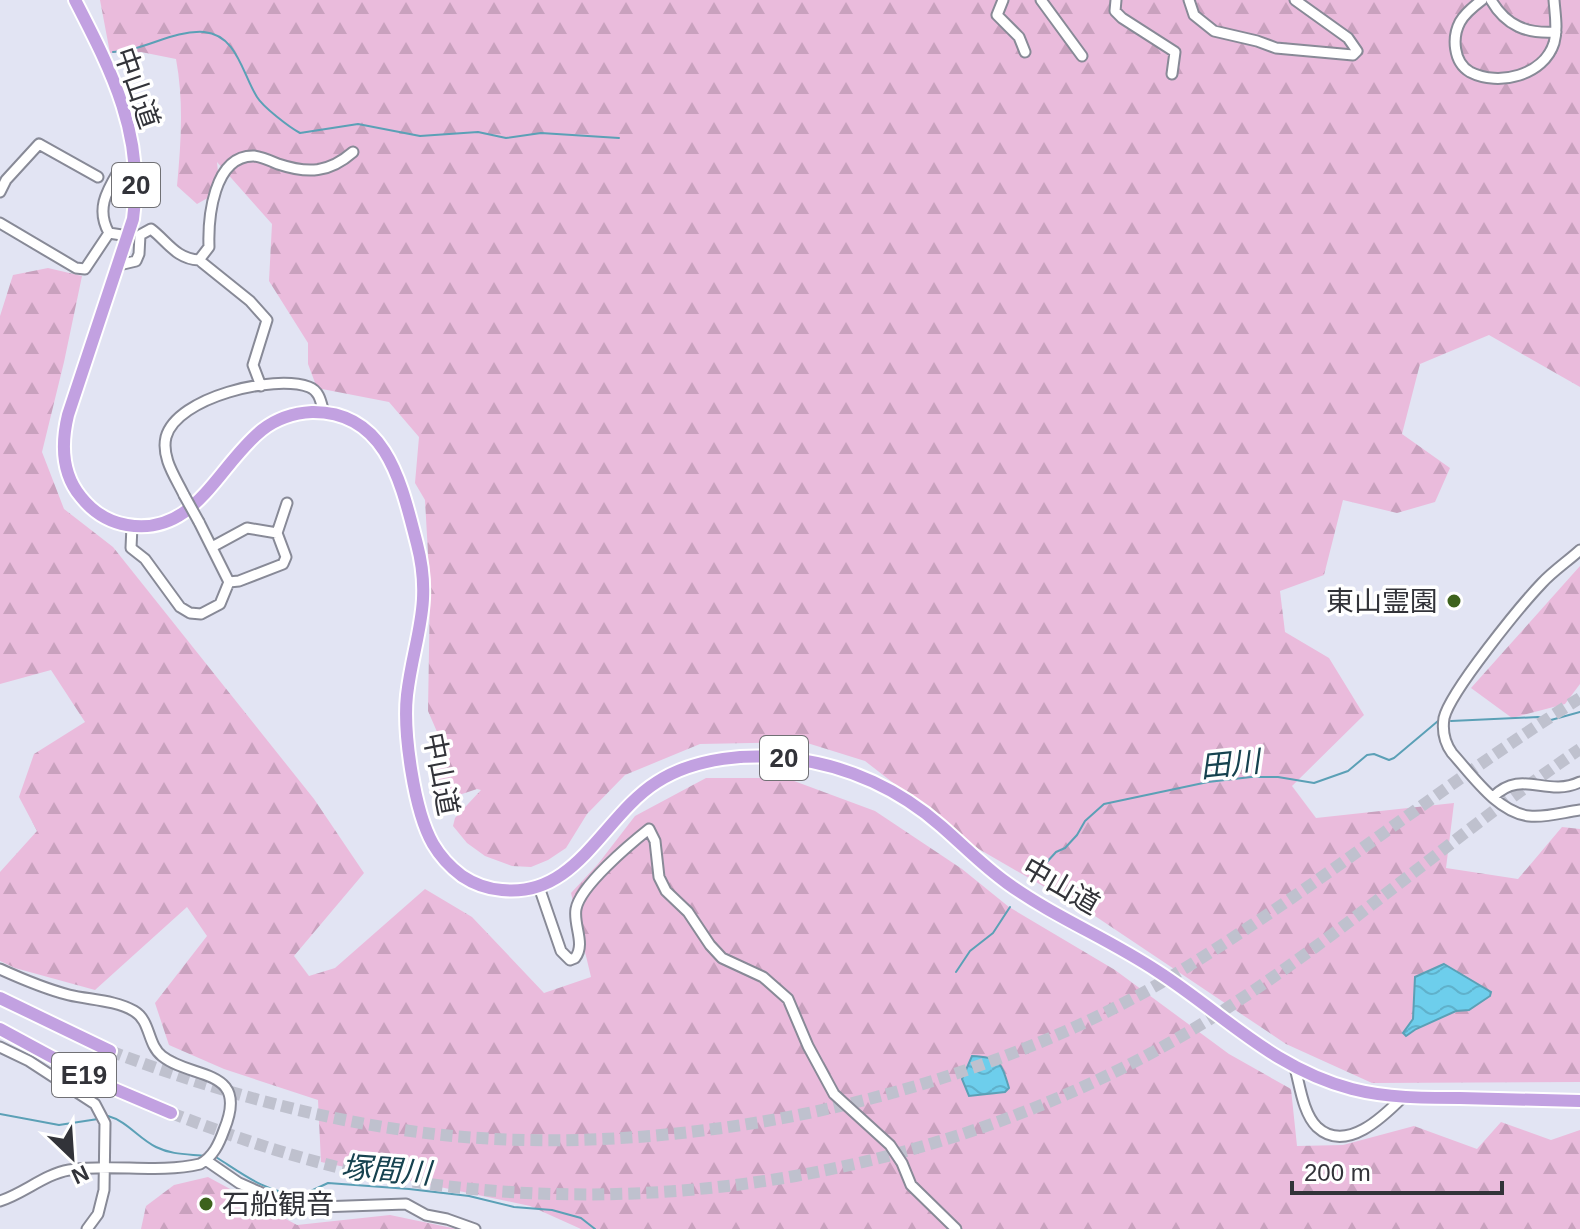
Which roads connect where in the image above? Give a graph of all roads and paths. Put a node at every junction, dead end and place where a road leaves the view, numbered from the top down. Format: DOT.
graph roads {
  1 [pos="75,0"];
  2 [pos="1003,0"];
  3 [pos="1041,0"];
  4 [pos="1116,0"];
  5 [pos="1189,0"];
  6 [pos="1295,0"];
  7 [pos="1482,0"];
  8 [pos="1491,0"];
  9 [pos="1554,0"];
  10 [pos="1556,32"];
  11 [pos="1025,52"];
  12 [pos="1082,56"];
  13 [pos="1172,74"];
  14 [pos="353,152"];
  15 [pos="134,174"];
  16 [pos="98,177"];
  17 [pos="0,192"];
  18 [pos="0,223"];
  19 [pos="109,233"];
  20 [pos="128,236"];
  21 [pos="199,260"];
  22 [pos="119,265"];
  23 [pos="261,386"];
  24 [pos="324,413"];
  25 [pos="287,503"];
  26 [pos="132,526"];
  27 [pos="277,533"];
  28 [pos="212,547"];
  29 [pos="1580,550"];
  30 [pos="229,582"];
  31 [pos="1580,782"];
  32 [pos="1493,797"];
  33 [pos="1580,810"];
  34 [pos="539,887"];
  35 [pos="0,969"];
  36 [pos="0,995"];
  37 [pos="0,1031"];
  38 [pos="0,1047"];
  39 [pos="110,1051"];
  40 [pos="1295,1068"];
  41 [pos="1403,1097"];
  42 [pos="1580,1101"];
  43 [pos="171,1113"];
  44 [pos="207,1161"];
  45 [pos="104,1168"];
  46 [pos="0,1201"];
  47 [pos="87,1229"];
  48 [pos="475,1229"];
  49 [pos="956,1229"];
  1 -- 15 [label="highway, 中山道 / 20"];
  2 -- 11 [label="street"];
  3 -- 12 [label="street"];
  4 -- 13 [label="street"];
  5 -- 6 [label="street"];
  7 -- 10 [label="street"];
  8 -- 10 [label="street"];
  9 -- 10 [label="street"];
  14 -- 21 [label="street"];
  15 -- 19 [label="street"];
  15 -- 20 [label="highway, 中山道 / 20"];
  16 -- 17 [label="street"];
  18 -- 19 [label="street"];
  19 -- 20 [label="street"];
  20 -- 22 [label="highway, 中山道 / 20"];
  21 -- 22 [label="street"];
  21 -- 23 [label="street"];
  22 -- 26 [label="highway, 中山道 / 20"];
  23 -- 24 [label="street"];
  23 -- 28 [label="street, bridge"];
  24 -- 26 [label="highway, 中山道 / 20"];
  24 -- 34 [label="highway, 中山道 / 20"];
  25 -- 27 [label="street"];
  26 -- 30 [label="street"];
  27 -- 28 [label="street"];
  27 -- 30 [label="street"];
  28 -- 30 [label="street"];
  29 -- 32 [label="street"];
  31 -- 32 [label="street"];
  32 -- 33 [label="street"];
  34 -- 40 [label="highway, 中山道 / 20"];
  34 -- 49 [label="street"];
  35 -- 44 [label="street"];
  36 -- 39 [label="highway, E19"];
  37 -- 43 [label="highway, E19"];
  38 -- 45 [label="street"];
  40 -- 41 [label="highway, 中山道 / 20"];
  40 -- 41 [label="street"];
  41 -- 42 [label="highway, 中山道 / 20"];
  44 -- 45 [label="street"];
  44 -- 48 [label="street"];
  45 -- 46 [label="street"];
  45 -- 47 [label="street"];
}
